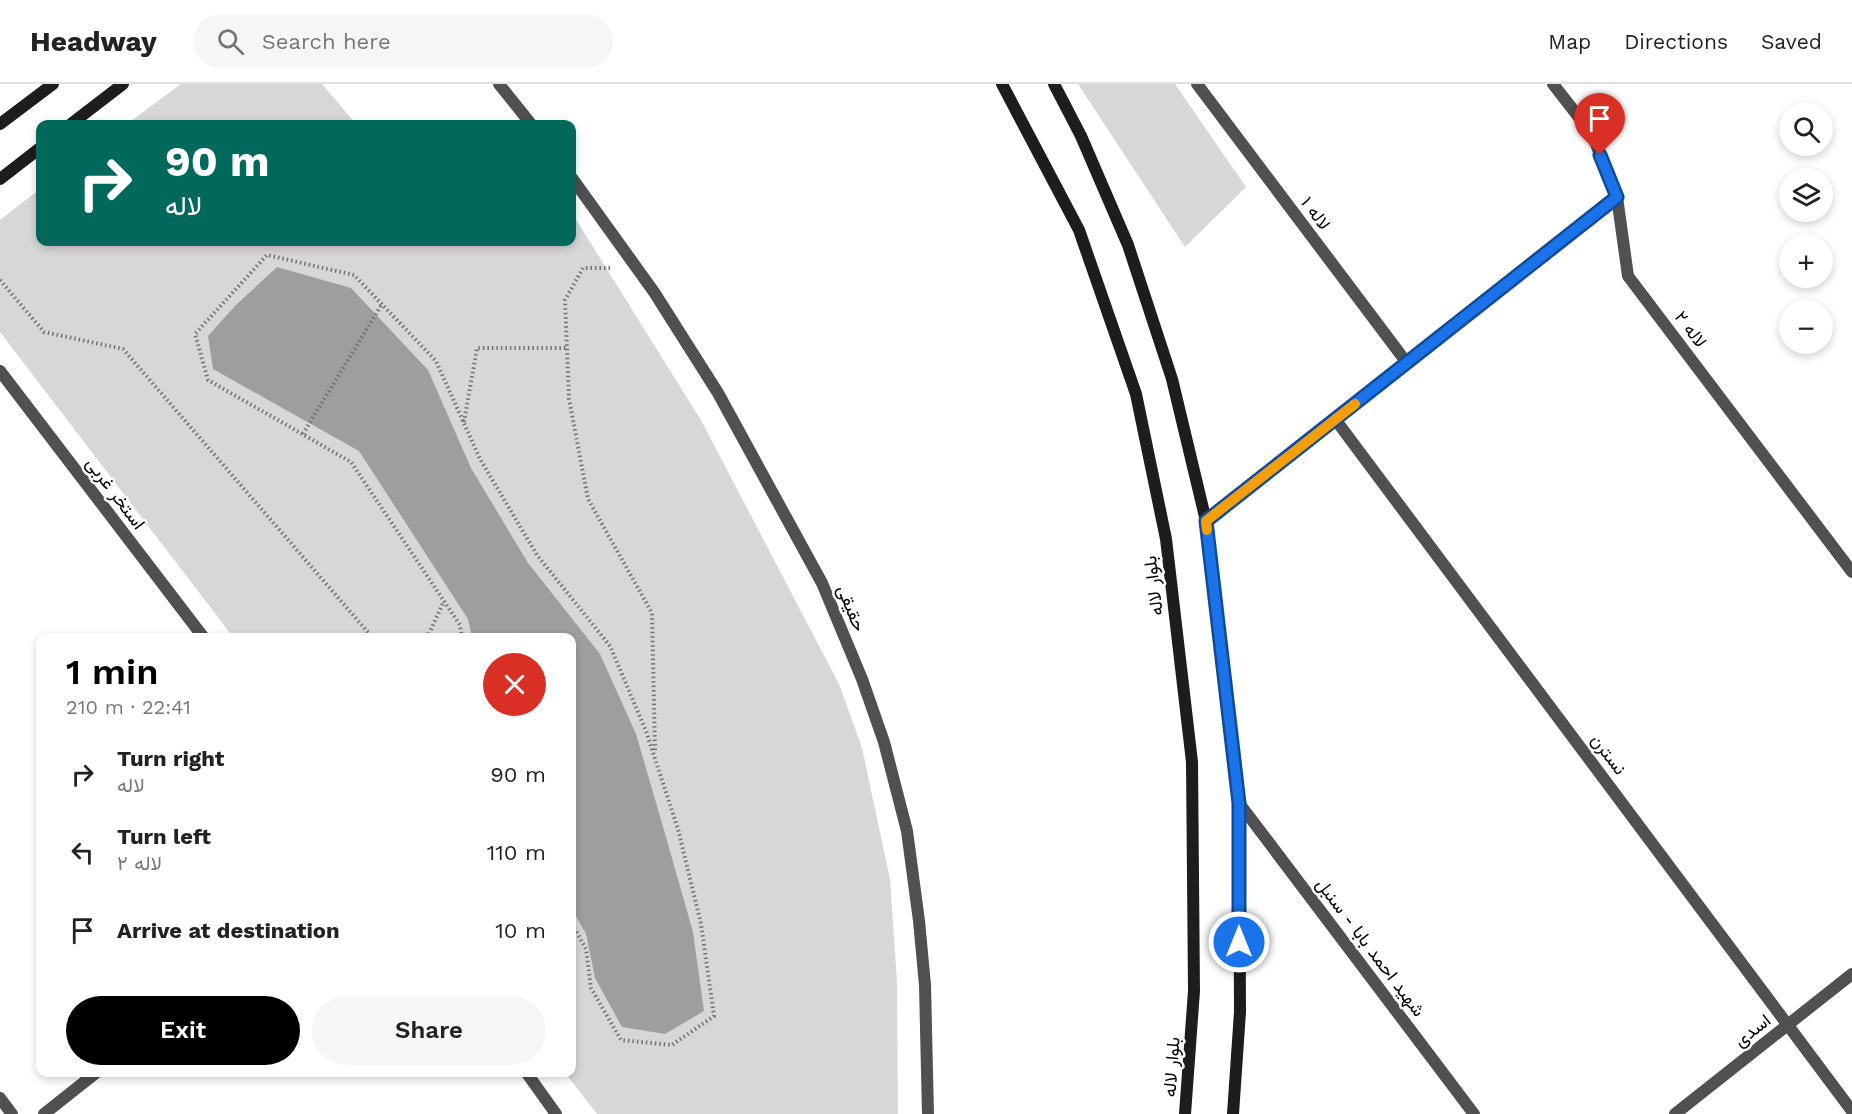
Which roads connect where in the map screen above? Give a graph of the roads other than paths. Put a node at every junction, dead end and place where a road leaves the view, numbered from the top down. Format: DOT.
graph roads {
  1 [pos="53,84"];
  2 [pos="123,84"];
  3 [pos="499,84"];
  4 [pos="1002,84"];
  5 [pos="1054,84"];
  6 [pos="1197,84"];
  7 [pos="1553,84"];
  8 [pos="75,120"];
  9 [pos="528,120"];
  10 [pos="0,124"];
  11 [pos="36,151"];
  12 [pos="0,179"];
  13 [pos="576,184"];
  14 [pos="1617,197"];
  15 [pos="1407,363"];
  16 [pos="0,371"];
  17 [pos="1335,419"];
  18 [pos="1206,521"];
  19 [pos="1852,572"];
  20 [pos="200,633"];
  21 [pos="1239,803"];
  22 [pos="1852,974"];
  23 [pos="1788,1024"];
  24 [pos="91,1077"];
  25 [pos="530,1077"];
  26 [pos="0,1098"];
  27 [pos="1852,1111"];
  28 [pos="12,1114"];
  29 [pos="44,1114"];
  30 [pos="556,1114"];
  31 [pos="928,1114"];
  32 [pos="1185,1114"];
  33 [pos="1233,1114"];
  34 [pos="1474,1114"];
  35 [pos="1675,1114"];
  1 -- 10 [label="main road"];
  2 -- 8 [label="main road"];
  3 -- 9 [label="street"];
  4 -- 32 [label="main road, بلوار لاله"];
  5 -- 18 [label="main road"];
  6 -- 15 [label="street, لاله ۱"];
  7 -- 14 [label="street, لاله ۲"];
  11 -- 12 [label="main road"];
  13 -- 31 [label="street, حقیقی"];
  14 -- 15 [label="street"];
  14 -- 19 [label="street, لاله ۲"];
  15 -- 17 [label="street"];
  16 -- 20 [label="street, استخر غربی"];
  17 -- 18 [label="street"];
  17 -- 23 [label="street, نسترن"];
  18 -- 21 [label="main road"];
  21 -- 33 [label="main road"];
  21 -- 34 [label="street, شهید احمد بابا - سنبل"];
  22 -- 23 [label="street, اسدی"];
  23 -- 27 [label="street, نسترن"];
  23 -- 35 [label="street, اسدی"];
  24 -- 29 [label="street"];
  25 -- 30 [label="street"];
  26 -- 28 [label="street"];
}
